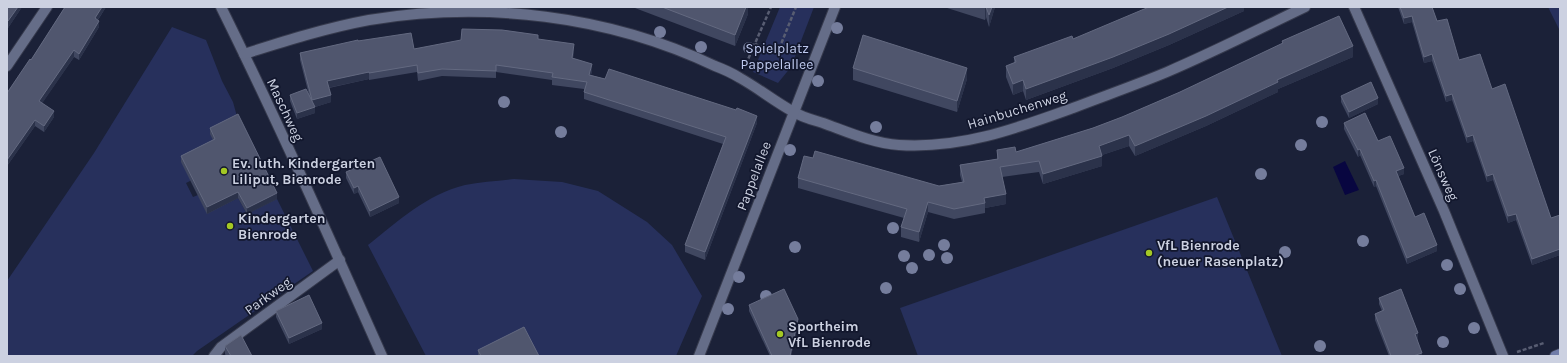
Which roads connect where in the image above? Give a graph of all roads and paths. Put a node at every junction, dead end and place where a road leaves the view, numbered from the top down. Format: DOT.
graph roads {
  1 [pos="47,7"];
  2 [pos="221,7"];
  3 [pos="771,7"];
  4 [pos="796,7"];
  5 [pos="835,7"];
  6 [pos="1305,7"];
  7 [pos="1354,7"];
  8 [pos="755,44"];
  9 [pos="11,52"];
  10 [pos="244,54"];
  11 [pos="7,66"];
  12 [pos="740,78"];
  13 [pos="794,113"];
  14 [pos="340,260"];
  15 [pos="1547,342"];
  16 [pos="1514,354"];
  17 [pos="1560,354"];
  18 [pos="214,356"];
  19 [pos="382,356"];
  20 [pos="700,356"];
  21 [pos="1503,356"];
  22 [pos="1555,356"];
  1 -- 9 [label="street"];
  2 -- 10 [label="street, Maschweg"];
  3 -- 8 [label="path"];
  4 -- 8 [label="path"];
  5 -- 13 [label="street, Pappelallee"];
  6 -- 13 [label="street, Hainbuchenweg"];
  7 -- 21 [label="street, Lönsweg"];
  8 -- 12 [label="path"];
  9 -- 11 [label="street"];
  10 -- 12 [label="street, Hainbuchenweg"];
  10 -- 14 [label="street, Maschweg"];
  12 -- 13 [label="street, Hainbuchenweg"];
  13 -- 20 [label="street, Pappelallee"];
  14 -- 18 [label="street, Parkweg"];
  14 -- 19 [label="street, Maschweg"];
  15 -- 16 [label="path"];
  17 -- 22 [label="street"];
}
